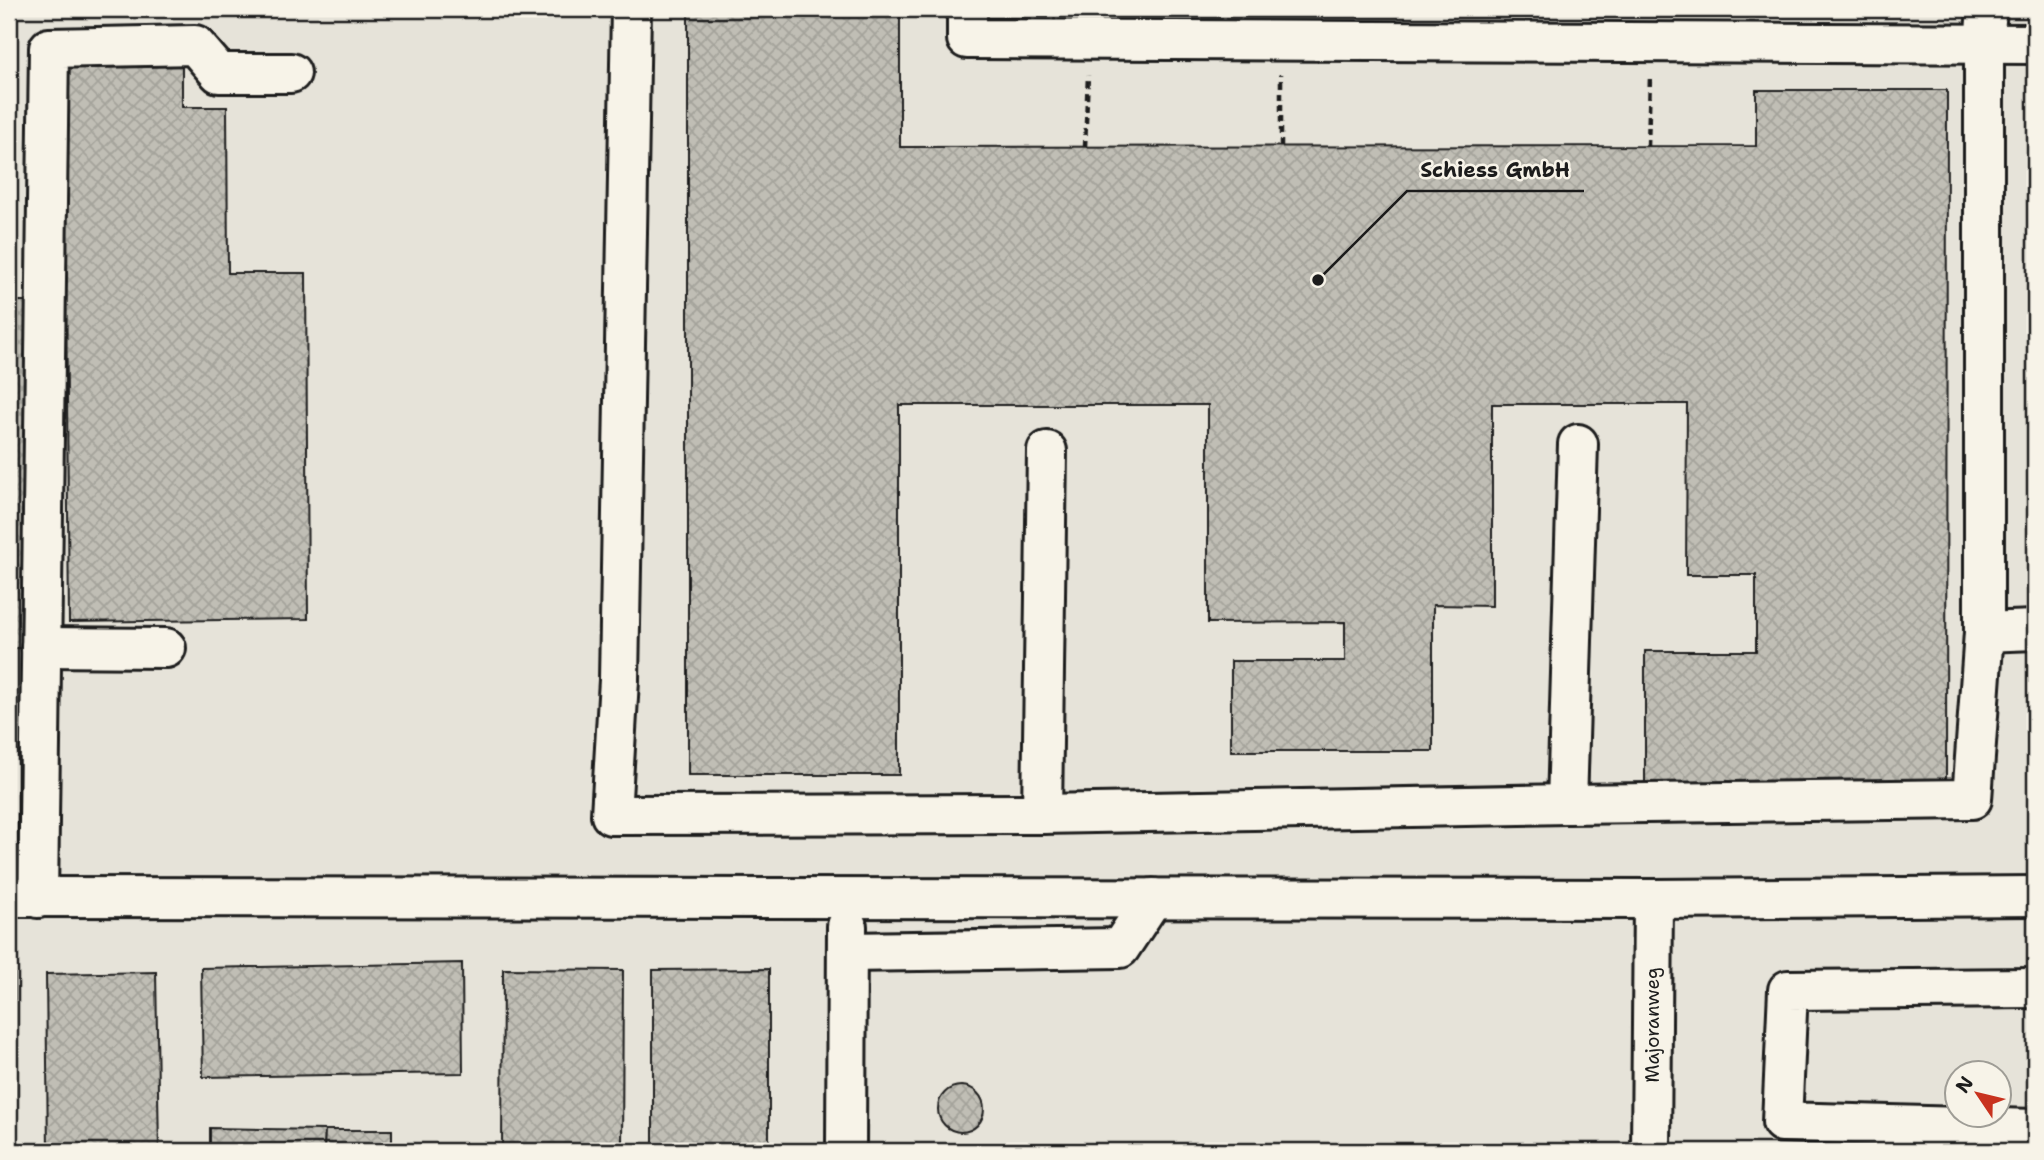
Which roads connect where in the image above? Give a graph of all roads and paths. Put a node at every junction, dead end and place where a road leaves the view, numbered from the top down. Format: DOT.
graph roads {
  1 [pos="631,9"];
  2 [pos="967,9"];
  3 [pos="1986,26"];
  4 [pos="1089,40"];
  5 [pos="1282,41"];
  6 [pos="1650,42"];
  7 [pos="2035,44"];
  8 [pos="291,73"];
  9 [pos="1648,146"];
  10 [pos="1085,147"];
  11 [pos="1281,147"];
  12 [pos="1578,444"];
  13 [pos="1047,451"];
  14 [pos="2035,630"];
  15 [pos="1984,632"];
  16 [pos="41,647"];
  17 [pos="166,648"];
  18 [pos="1567,804"];
  19 [pos="1042,814"];
  20 [pos="2035,896"];
  21 [pos="23,897"];
  22 [pos="1153,898"];
  23 [pos="848,899"];
  24 [pos="1653,899"];
  25 [pos="847,952"];
  26 [pos="2035,988"];
  27 [pos="2035,1129"];
  28 [pos="846,1151"];
  29 [pos="1651,1151"];
  1 -- 19 [label="street"];
  2 -- 4 [label="street"];
  3 -- 6 [label="street"];
  3 -- 7 [label="street"];
  3 -- 15 [label="street"];
  4 -- 5 [label="street"];
  4 -- 10 [label="path"];
  5 -- 6 [label="street"];
  5 -- 11 [label="path"];
  6 -- 9 [label="path"];
  8 -- 16 [label="street"];
  12 -- 18 [label="street"];
  13 -- 19 [label="street"];
  14 -- 15 [label="street"];
  15 -- 18 [label="street"];
  16 -- 17 [label="street"];
  16 -- 21 [label="street"];
  18 -- 19 [label="street"];
  20 -- 24 [label="street"];
  21 -- 23 [label="street"];
  22 -- 23 [label="street"];
  22 -- 24 [label="street"];
  22 -- 25 [label="street"];
  23 -- 25 [label="street"];
  24 -- 29 [label="street, Majoranweg"];
  25 -- 28 [label="street"];
  26 -- 27 [label="street"];
}
